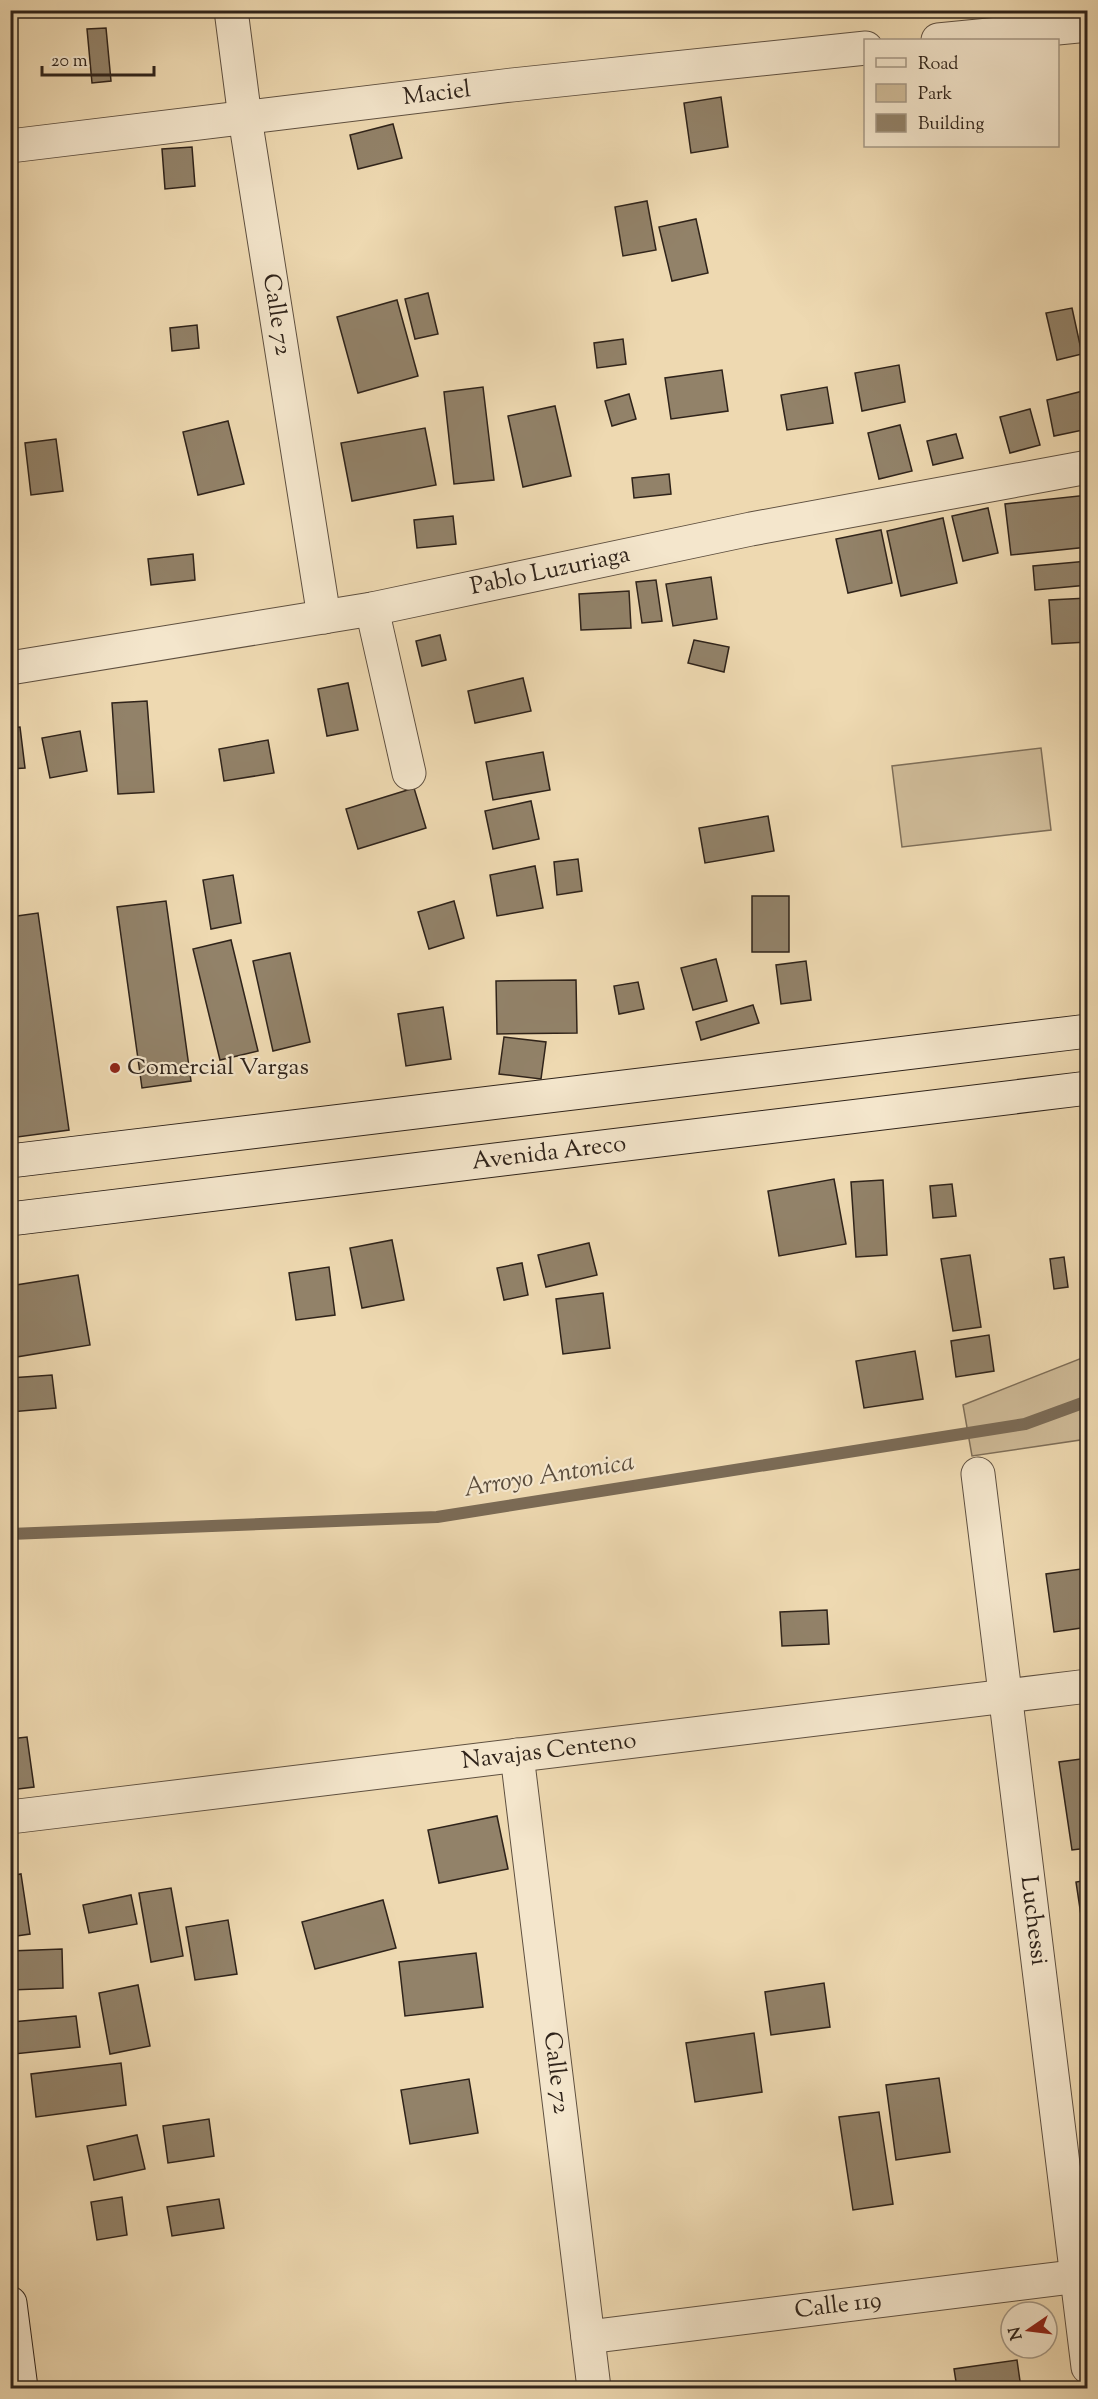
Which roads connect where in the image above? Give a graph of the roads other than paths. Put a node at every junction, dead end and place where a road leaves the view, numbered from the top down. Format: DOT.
graph roads {
  1 [pos="231,10"];
  2 [pos="1088,25"];
  3 [pos="948,39"];
  4 [pos="864,48"];
  5 [pos="245,117"];
  6 [pos="10,146"];
  7 [pos="1088,467"];
  8 [pos="372,609"];
  9 [pos="324,617"];
  10 [pos="10,668"];
  11 [pos="409,773"];
  12 [pos="1088,1031"];
  13 [pos="1088,1088"];
  14 [pos="10,1161"];
  15 [pos="10,1219"];
  16 [pos="978,1474"];
  17 [pos="1088,1686"];
  18 [pos="1005,1696"];
  19 [pos="517,1755"];
  20 [pos="10,1817"];
  21 [pos="1082,2276"];
  22 [pos="10,2303"];
  23 [pos="588,2337"];
  24 [pos="1088,2367"];
  25 [pos="21,2388"];
  26 [pos="594,2388"];
  1 -- 5 [label="street, Calle 72"];
  2 -- 3 [label="street"];
  4 -- 5 [label="street, Maciel"];
  5 -- 6 [label="street, Maciel"];
  5 -- 9 [label="street, Calle 72"];
  7 -- 8 [label="street, Pablo Luzuriaga"];
  8 -- 9 [label="street, Pablo Luzuriaga"];
  8 -- 11 [label="street"];
  9 -- 10 [label="street, Pablo Luzuriaga"];
  12 -- 14 [label="street"];
  13 -- 15 [label="street, Avenida Areco"];
  16 -- 18 [label="street, Luchessi"];
  17 -- 18 [label="street, Navajas Centeno"];
  18 -- 19 [label="street, Navajas Centeno"];
  18 -- 21 [label="street, Luchessi"];
  19 -- 20 [label="street, Navajas Centeno"];
  19 -- 23 [label="street, Calle 72"];
  21 -- 23 [label="street, Calle 119"];
  21 -- 24 [label="street, Luchessi"];
  22 -- 25 [label="street"];
  23 -- 26 [label="street, Calle 72"];
}
